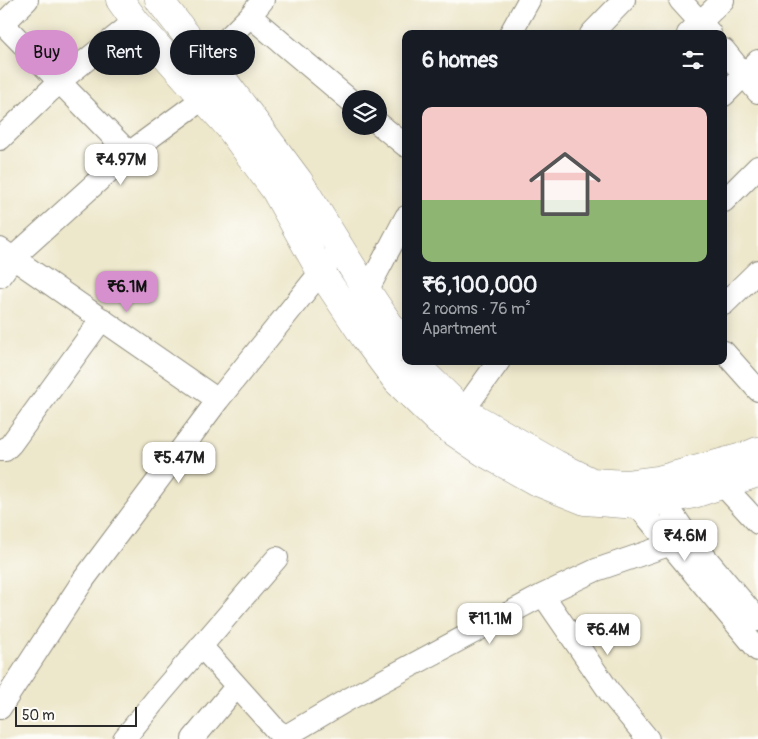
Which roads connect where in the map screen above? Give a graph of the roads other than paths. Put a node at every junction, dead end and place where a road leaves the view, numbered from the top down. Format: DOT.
graph roads {
  1 [pos="27,0"];
  2 [pos="159,0"];
  3 [pos="529,0"];
  4 [pos="624,0"];
  5 [pos="680,0"];
  6 [pos="723,0"];
  7 [pos="256,8"];
  8 [pos="128,10"];
  9 [pos="1,22"];
  10 [pos="182,30"];
  11 [pos="235,30"];
  12 [pos="512,30"];
  13 [pos="595,30"];
  14 [pos="700,30"];
  15 [pos="727,52"];
  16 [pos="751,68"];
  17 [pos="219,75"];
  18 [pos="59,82"];
  19 [pos="225,82"];
  20 [pos="342,92"];
  21 [pos="727,92"];
  22 [pos="758,92"];
  23 [pos="204,99"];
  24 [pos="387,131"];
  25 [pos="0,139"];
  26 [pos="402,143"];
  27 [pos="129,153"];
  28 [pos="758,167"];
  29 [pos="727,197"];
  30 [pos="402,225"];
  31 [pos="340,248"];
  32 [pos="7,253"];
  33 [pos="758,271"];
  34 [pos="321,272"];
  35 [pos="0,276"];
  36 [pos="367,291"];
  37 [pos="727,301"];
  38 [pos="102,319"];
  39 [pos="402,340"];
  40 [pos="727,355"];
  41 [pos="421,365"];
  42 [pos="496,365"];
  43 [pos="755,380"];
  44 [pos="218,400"];
  45 [pos="463,411"];
  46 [pos="0,450"];
  47 [pos="758,451"];
  48 [pos="758,473"];
  49 [pos="723,485"];
  50 [pos="661,490"];
  51 [pos="632,494"];
  52 [pos="758,523"];
  53 [pos="680,541"];
  54 [pos="277,558"];
  55 [pos="543,595"];
  56 [pos="758,620"];
  57 [pos="201,646"];
  58 [pos="758,650"];
  59 [pos="236,687"];
  60 [pos="0,708"];
  61 [pos="283,737"];
  62 [pos="124,739"];
  63 [pos="192,739"];
  64 [pos="647,739"];
  1 -- 9 [label="street"];
  2 -- 10 [label="main road"];
  3 -- 12 [label="street"];
  4 -- 13 [label="street"];
  5 -- 14 [label="street"];
  6 -- 14 [label="street"];
  7 -- 11 [label="street"];
  7 -- 20 [label="street"];
  8 -- 18 [label="street"];
  8 -- 23 [label="main road"];
  9 -- 18 [label="street"];
  15 -- 16 [label="street"];
  16 -- 21 [label="street"];
  16 -- 22 [label="street"];
  17 -- 19 [label="main road"];
  18 -- 25 [label="street"];
  18 -- 27 [label="street"];
  19 -- 23 [label="street"];
  19 -- 31 [label="main road"];
  23 -- 27 [label="street"];
  23 -- 34 [label="main road"];
  24 -- 26 [label="street"];
  27 -- 32 [label="street"];
  28 -- 29 [label="street"];
  30 -- 36 [label="street"];
  31 -- 34 [label="street"];
  31 -- 36 [label="main road"];
  32 -- 35 [label="street"];
  32 -- 38 [label="street"];
  33 -- 37 [label="street"];
  34 -- 44 [label="street"];
  34 -- 51 [label="main road"];
  36 -- 39 [label="main road"];
  38 -- 44 [label="street"];
  38 -- 46 [label="street"];
  40 -- 43 [label="street"];
  41 -- 45 [label="main road"];
  42 -- 45 [label="street"];
  44 -- 60 [label="street"];
  45 -- 51 [label="main road"];
  47 -- 50 [label="main road"];
  48 -- 49 [label="main road"];
  49 -- 50 [label="main road"];
  49 -- 52 [label="street"];
  50 -- 51 [label="main road"];
  50 -- 53 [label="street"];
  51 -- 53 [label="street"];
  53 -- 55 [label="street"];
  53 -- 56 [label="street"];
  53 -- 58 [label="street"];
  54 -- 57 [label="street"];
  55 -- 61 [label="street"];
  55 -- 64 [label="street"];
  57 -- 59 [label="street"];
  57 -- 62 [label="street"];
  59 -- 61 [label="street"];
  59 -- 63 [label="street"];
}
